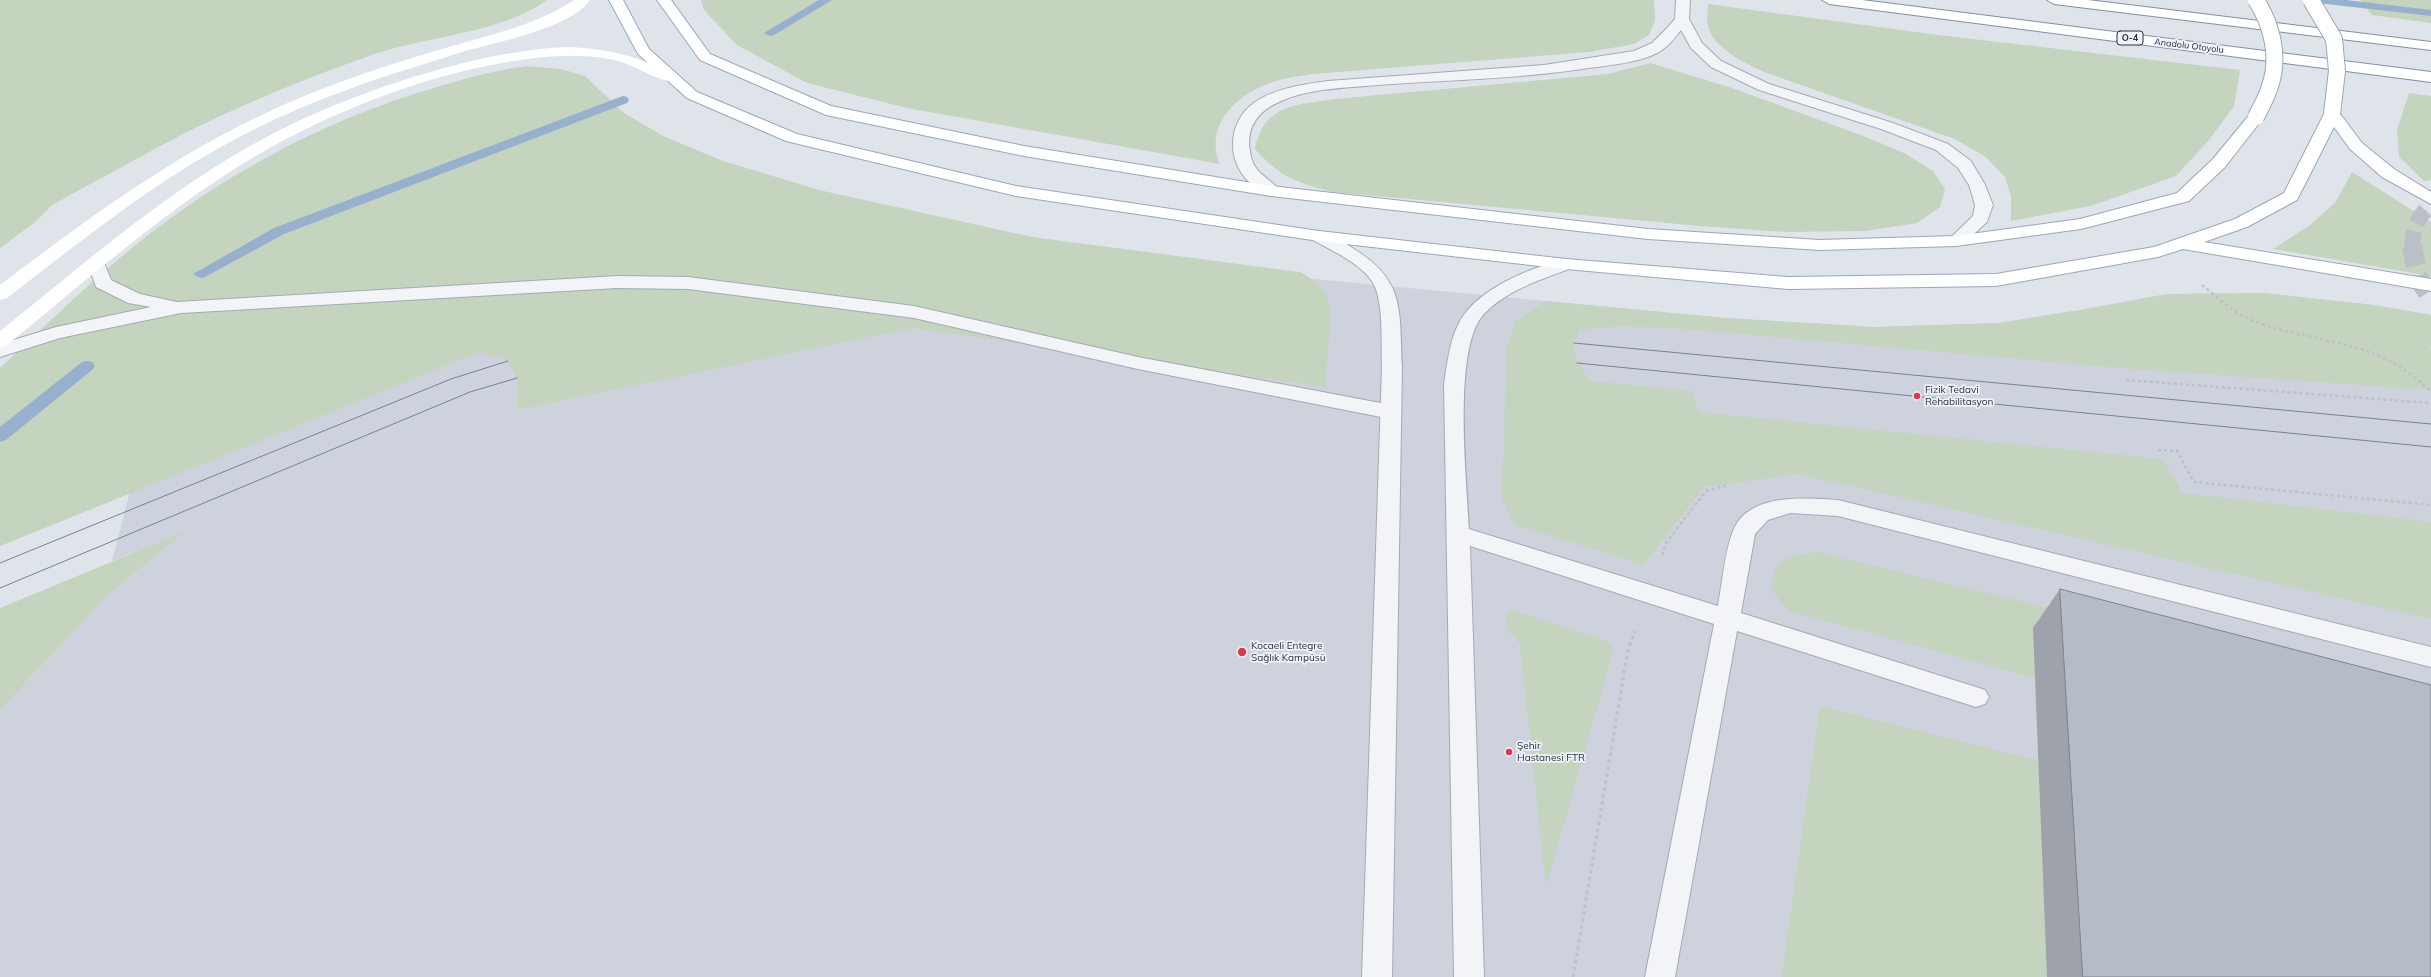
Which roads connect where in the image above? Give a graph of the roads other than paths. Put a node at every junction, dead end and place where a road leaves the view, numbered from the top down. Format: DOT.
graph roads {
  1 [pos="583,0"];
  2 [pos="616,0"];
  3 [pos="664,0"];
  4 [pos="1683,0"];
  5 [pos="1829,0"];
  6 [pos="2054,0"];
  7 [pos="2256,0"];
  8 [pos="2311,0"];
  9 [pos="1682,19"];
  10 [pos="2431,46"];
  11 [pos="2431,77"];
  12 [pos="672,78"];
  13 [pos="2332,114"];
  14 [pos="1271,191"];
  15 [pos="2431,199"];
  16 [pos="1319,236"];
  17 [pos="1956,241"];
  18 [pos="2183,244"];
  19 [pos="97,264"];
  20 [pos="1566,264"];
  21 [pos="2431,285"];
  22 [pos="0,294"];
  23 [pos="181,307"];
  24 [pos="0,341"];
  25 [pos="0,351"];
  26 [pos="1391,412"];
  27 [pos="1458,534"];
  28 [pos="1728,619"];
  29 [pos="2431,657"];
  30 [pos="1976,697"];
  31 [pos="1377,977"];
  32 [pos="1469,977"];
  33 [pos="1660,977"];
  1 -- 22 [label="main road"];
  2 -- 12 [label="main road"];
  3 -- 14 [label="main road"];
  4 -- 9 [label="street"];
  5 -- 11 [label="main road, Anadolu Otoyolu / O-4"];
  6 -- 10 [label="main road"];
  7 -- 17 [label="main road, bridge"];
  8 -- 13 [label="main road, bridge"];
  9 -- 14 [label="street"];
  9 -- 17 [label="street"];
  12 -- 16 [label="main road"];
  12 -- 19 [label="main road"];
  13 -- 15 [label="main road"];
  13 -- 18 [label="main road"];
  14 -- 17 [label="main road"];
  16 -- 20 [label="main road"];
  16 -- 26 [label="street"];
  18 -- 20 [label="main road"];
  18 -- 21 [label="main road"];
  19 -- 23 [label="street"];
  19 -- 24 [label="main road"];
  20 -- 27 [label="street"];
  23 -- 25 [label="street"];
  23 -- 26 [label="street"];
  26 -- 31 [label="street"];
  27 -- 28 [label="street"];
  27 -- 32 [label="street"];
  28 -- 29 [label="street"];
  28 -- 30 [label="street"];
  28 -- 33 [label="street"];
}
